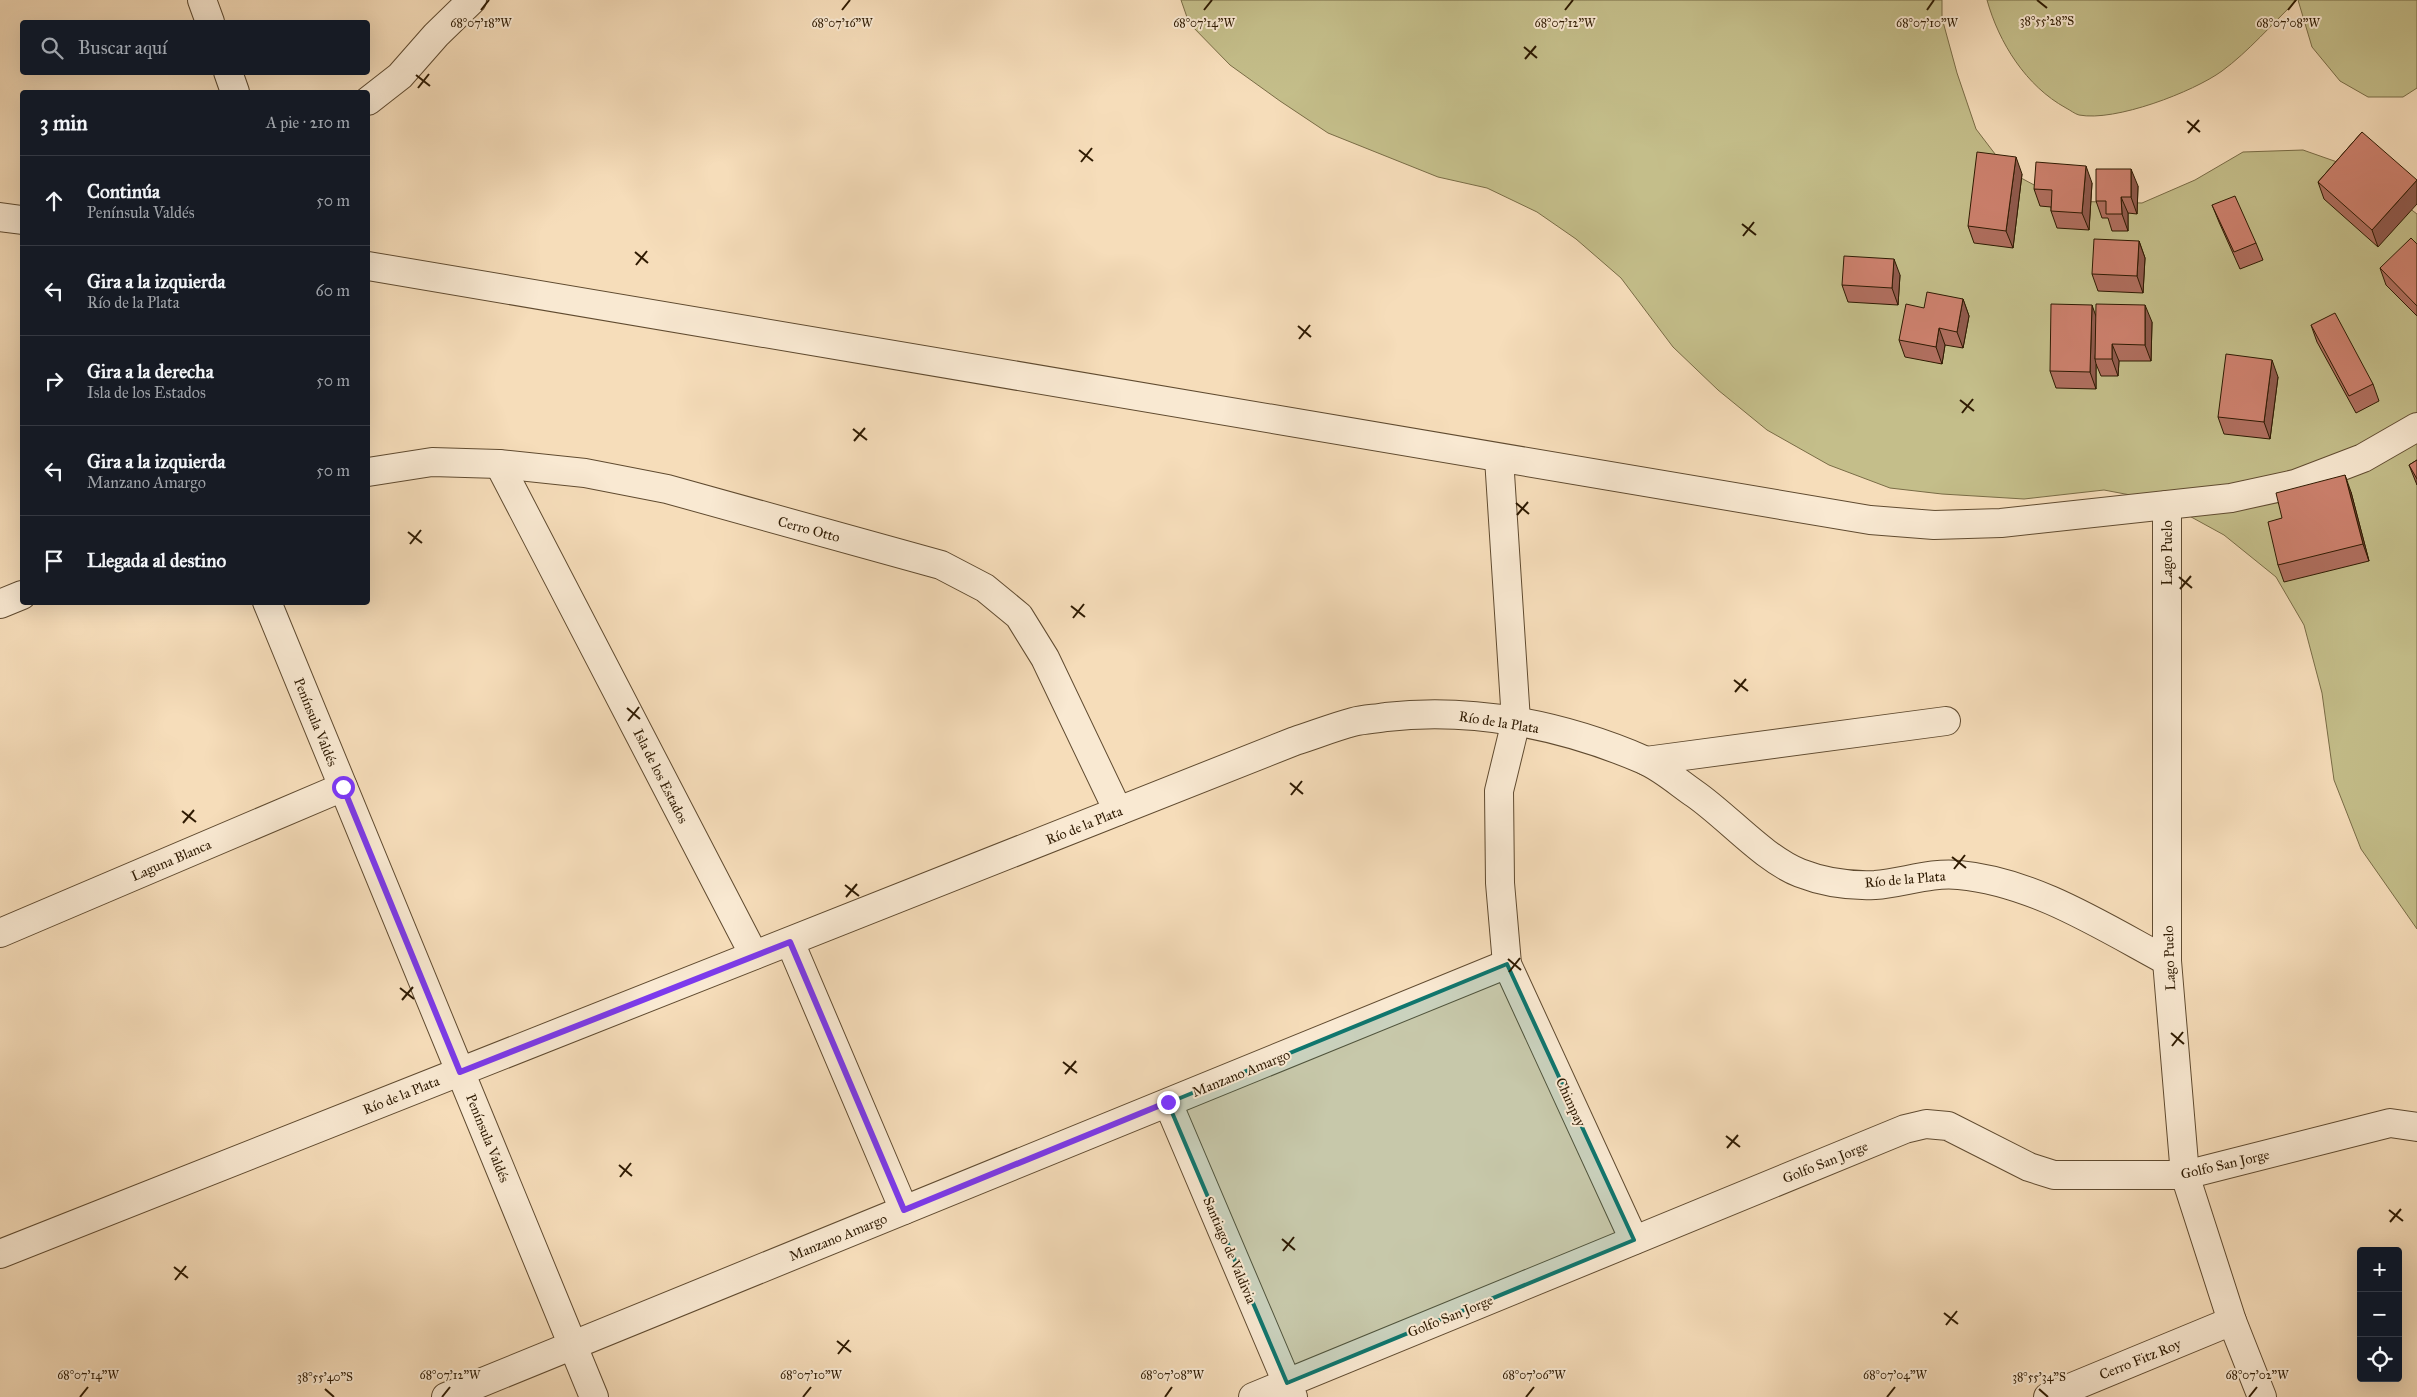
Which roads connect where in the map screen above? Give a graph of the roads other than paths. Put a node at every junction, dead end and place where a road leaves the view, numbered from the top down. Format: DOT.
graph roads {
  1 [pos="202,0"];
  2 [pos="472,0"];
  3 [pos="209,20"];
  4 [pos="229,75"];
  5 [pos="235,90"];
  6 [pos="370,99"];
  7 [pos="0,217"];
  8 [pos="20,220"];
  9 [pos="370,266"];
  10 [pos="2417,427"];
  11 [pos="1499,458"];
  12 [pos="499,464"];
  13 [pos="370,472"];
  14 [pos="2167,505"];
  15 [pos="20,596"];
  16 [pos="0,604"];
  17 [pos="268,605"];
  18 [pos="1516,721"];
  19 [pos="1946,721"];
  20 [pos="1646,761"];
  21 [pos="343,787"];
  22 [pos="1118,811"];
  23 [pos="0,933"];
  24 [pos="790,942"];
  25 [pos="754,955"];
  26 [pos="2167,961"];
  27 [pos="1507,964"];
  28 [pos="460,1072"];
  29 [pos="1168,1102"];
  30 [pos="2417,1126"];
  31 [pos="2185,1175"];
  32 [pos="904,1210"];
  33 [pos="1634,1240"];
  34 [pos="0,1254"];
  35 [pos="2232,1321"];
  36 [pos="573,1345"];
  37 [pos="1290,1390"];
  38 [pos="446,1397"];
  39 [pos="594,1397"];
  40 [pos="1254,1397"];
  41 [pos="2048,1397"];
  42 [pos="2262,1397"];
  1 -- 3 [label="street"];
  2 -- 6 [label="street"];
  4 -- 5 [label="street"];
  7 -- 8 [label="street"];
  9 -- 11 [label="street"];
  10 -- 14 [label="street"];
  11 -- 14 [label="street"];
  11 -- 18 [label="street, Chimpay"];
  12 -- 13 [label="street, Cerro Otto"];
  12 -- 22 [label="street, Cerro Otto"];
  12 -- 25 [label="street, Isla de los Estados"];
  14 -- 26 [label="street, Lago Puelo"];
  15 -- 16 [label="street"];
  17 -- 21 [label="street, Península Valdés"];
  18 -- 20 [label="street, Río de la Plata"];
  18 -- 22 [label="street, Río de la Plata"];
  18 -- 27 [label="street, Chimpay"];
  19 -- 20 [label="street"];
  20 -- 26 [label="street, Río de la Plata"];
  21 -- 23 [label="street, Laguna Blanca"];
  21 -- 28 [label="street, Península Valdés"];
  22 -- 24 [label="street, Río de la Plata"];
  24 -- 25 [label="street, Río de la Plata"];
  24 -- 32 [label="street"];
  25 -- 28 [label="street, Río de la Plata"];
  26 -- 31 [label="street, Lago Puelo"];
  27 -- 29 [label="street, Manzano Amargo"];
  27 -- 33 [label="street, Chimpay"];
  28 -- 34 [label="street, Río de la Plata"];
  28 -- 36 [label="street, Península Valdés"];
  29 -- 32 [label="street, Manzano Amargo"];
  29 -- 37 [label="street, Santiago de Valdivia"];
  30 -- 31 [label="street, Golfo San Jorge"];
  31 -- 33 [label="street, Golfo San Jorge"];
  31 -- 35 [label="street, Lago Puelo"];
  32 -- 36 [label="street, Manzano Amargo"];
  33 -- 37 [label="street, Golfo San Jorge"];
  35 -- 41 [label="street, Cerro Fitz Roy"];
  35 -- 42 [label="street, Lago Puelo"];
  36 -- 38 [label="street, Manzano Amargo"];
  36 -- 39 [label="street, Península Valdés"];
  37 -- 40 [label="street, Golfo San Jorge"];
}
